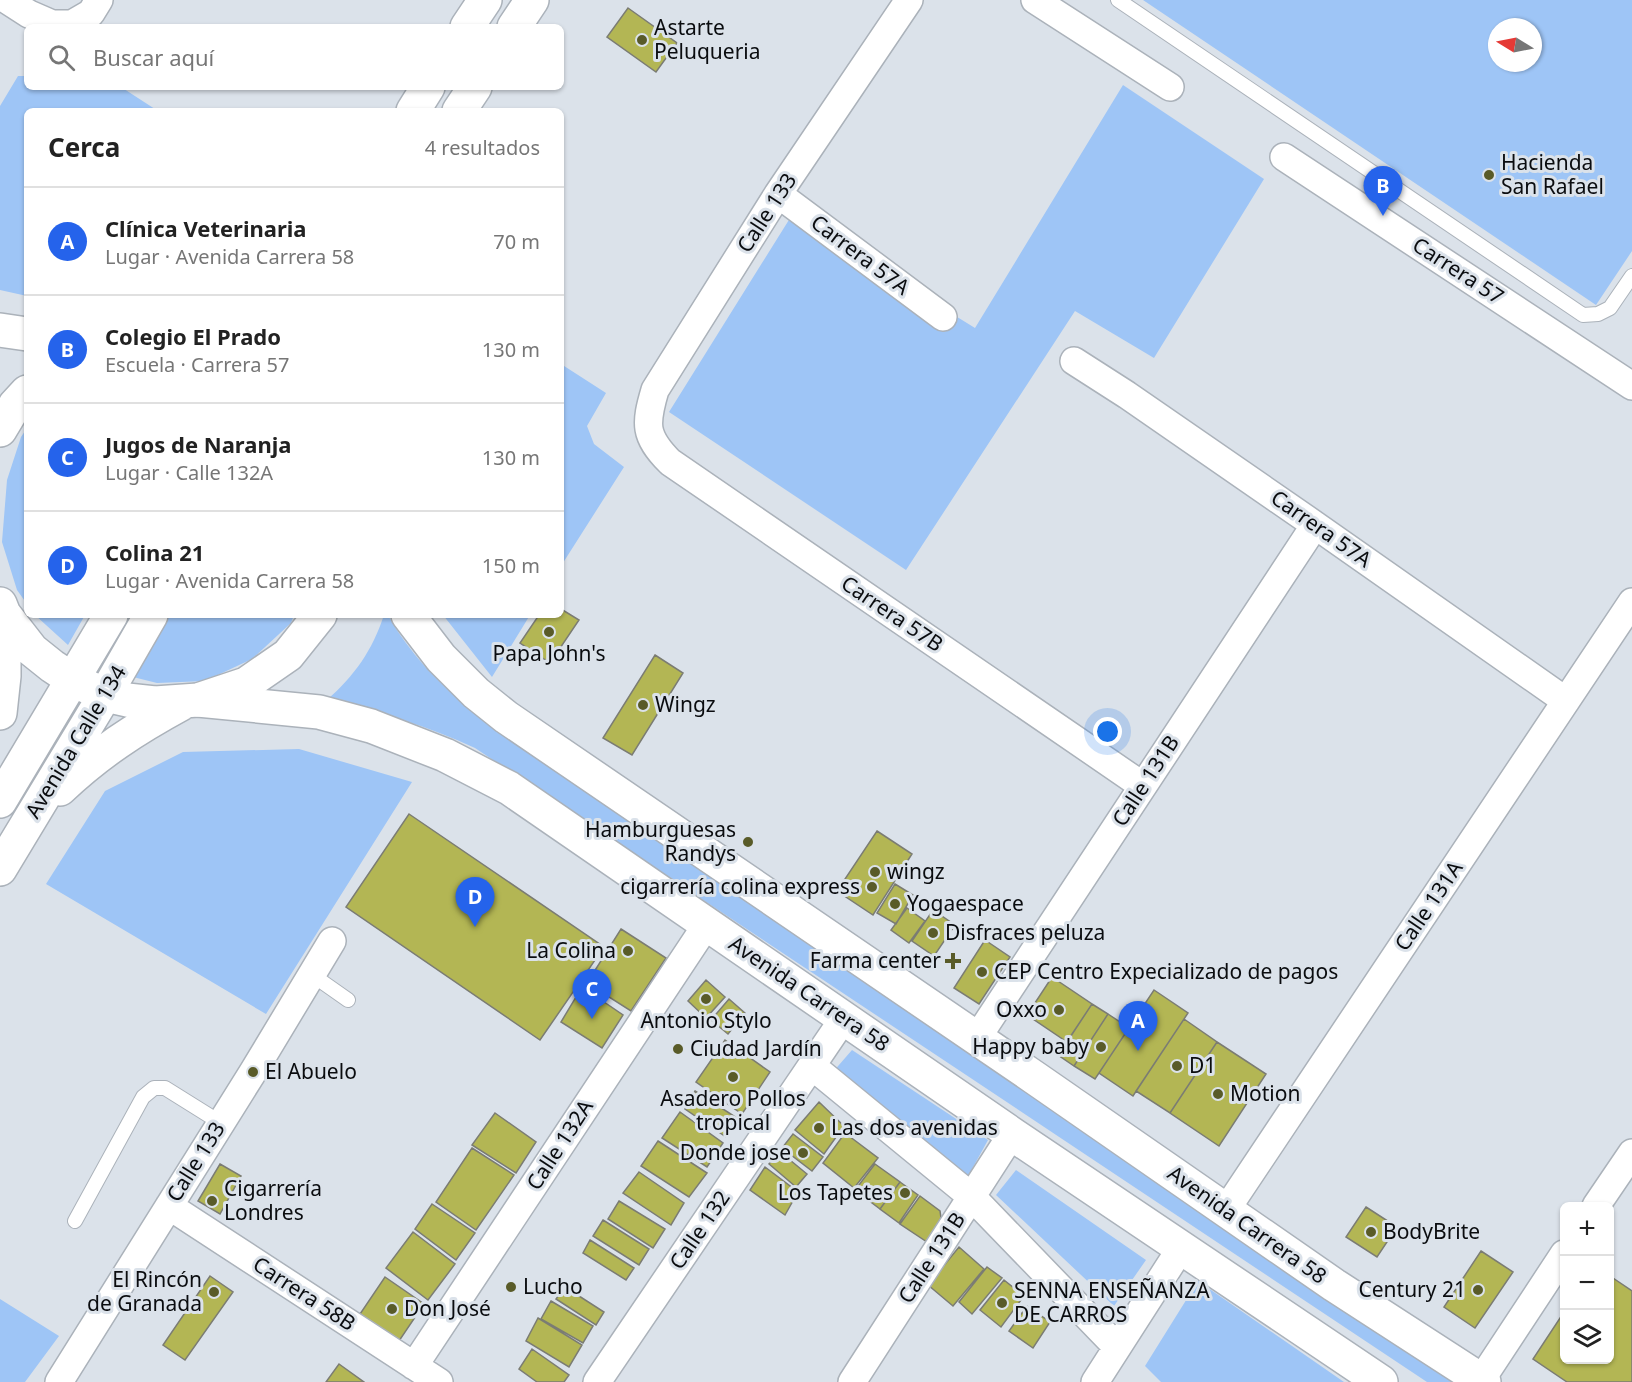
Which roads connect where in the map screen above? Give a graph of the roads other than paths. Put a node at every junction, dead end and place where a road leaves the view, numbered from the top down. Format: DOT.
graph roads {
  1 [pos="8,0"];
  2 [pos="99,0"];
  3 [pos="485,0"];
  4 [pos="532,0"];
  5 [pos="909,0"];
  6 [pos="1035,0"];
  7 [pos="1118,0"];
  8 [pos="469,24"];
  9 [pos="516,24"];
  10 [pos="1170,87"];
  11 [pos="426,90"];
  12 [pos="473,90"];
  13 [pos="415,108"];
  14 [pos="461,108"];
  15 [pos="1284,157"];
  16 [pos="778,194"];
  17 [pos="1632,276"];
  18 [pos="943,317"];
  19 [pos="0,330"];
  20 [pos="24,334"];
  21 [pos="1074,361"];
  22 [pos="1632,386"];
  23 [pos="24,395"];
  24 [pos="0,430"];
  25 [pos="649,435"];
  26 [pos="1315,525"];
  27 [pos="1632,602"];
  28 [pos="2,609"];
  29 [pos="109,618"];
  30 [pos="149,618"];
  31 [pos="318,618"];
  32 [pos="410,618"];
  33 [pos="73,680"];
  34 [pos="105,695"];
  35 [pos="191,701"];
  36 [pos="1566,701"];
  37 [pos="0,713"];
  38 [pos="1143,786"];
  39 [pos="0,801"];
  40 [pos="23,831"];
  41 [pos="0,869"];
  42 [pos="707,924"];
  43 [pos="332,941"];
  44 [pos="311,974"];
  45 [pos="348,1000"];
  46 [pos="844,1018"];
  47 [pos="977,1038"];
  48 [pos="812,1066"];
  49 [pos="221,1123"];
  50 [pos="1012,1134"];
  51 [pos="1632,1153"];
  52 [pos="972,1197"];
  53 [pos="1599,1202"];
  54 [pos="169,1206"];
  55 [pos="1226,1210"];
  56 [pos="75,1221"];
  57 [pos="1181,1248"];
  58 [pos="1563,1256"];
  59 [pos="1117,1347"];
  60 [pos="414,1366"];
  61 [pos="1482,1381"];
  62 [pos="59,1382"];
  63 [pos="439,1382"];
  64 [pos="597,1382"];
  65 [pos="852,1382"];
  66 [pos="1095,1382"];
  67 [pos="1381,1382"];
  1 -- 2 [label="street"];
  3 -- 8 [label="main road"];
  4 -- 9 [label="main road"];
  5 -- 16 [label="street, Calle 133"];
  6 -- 10 [label="street"];
  7 -- 17 [label="lane"];
  11 -- 13 [label="main road"];
  12 -- 14 [label="main road"];
  15 -- 22 [label="street, Carrera 57"];
  16 -- 18 [label="street, Carrera 57A"];
  16 -- 25 [label="street, Calle 133"];
  19 -- 20 [label="main road"];
  21 -- 26 [label="street, Carrera 57A"];
  23 -- 24 [label="main road"];
  25 -- 38 [label="street, Carrera 57B"];
  26 -- 36 [label="street, Carrera 57A"];
  26 -- 38 [label="street, Calle 131B"];
  27 -- 36 [label="street, Calle 131A"];
  28 -- 33 [label="main road"];
  28 -- 37 [label="main road"];
  29 -- 33 [label="main road, Avenida Calle 134"];
  30 -- 34 [label="main road, Avenida Calle 134"];
  31 -- 35 [label="main road"];
  32 -- 47 [label="main road, Avenida Carrera 58"];
  33 -- 34 [label="main road"];
  33 -- 39 [label="main road, Avenida Calle 134"];
  34 -- 35 [label="main road"];
  34 -- 40 [label="main road, Avenida Calle 134"];
  35 -- 40 [label="main road"];
  35 -- 42 [label="main road, Avenida Carrera 58"];
  36 -- 55 [label="street, Calle 131A"];
  38 -- 47 [label="street, Calle 131B"];
  40 -- 41 [label="main road, Avenida Calle 134"];
  42 -- 46 [label="main road, Avenida Carrera 58"];
  42 -- 60 [label="street, Calle 132A"];
  43 -- 44 [label="street, Calle 133"];
  44 -- 45 [label="lane"];
  44 -- 49 [label="street, Calle 133"];
  46 -- 48 [label="street, Calle 132"];
  46 -- 50 [label="main road, Avenida Carrera 58"];
  47 -- 55 [label="main road, Avenida Carrera 58"];
  48 -- 52 [label="street"];
  48 -- 64 [label="street, Calle 132"];
  49 -- 54 [label="street, Calle 133"];
  49 -- 56 [label="lane"];
  50 -- 52 [label="street, Calle 131B"];
  50 -- 57 [label="main road, Avenida Carrera 58"];
  51 -- 53 [label="street"];
  52 -- 59 [label="street"];
  52 -- 65 [label="street, Calle 131B"];
  54 -- 60 [label="street, Carrera 58B"];
  54 -- 62 [label="street, Calle 133"];
  55 -- 61 [label="main road, Avenida Carrera 58"];
  57 -- 59 [label="street"];
  57 -- 67 [label="main road, Avenida Carrera 58"];
  58 -- 61 [label="street"];
  59 -- 66 [label="street"];
  60 -- 63 [label="street, Carrera 58B"];
}
